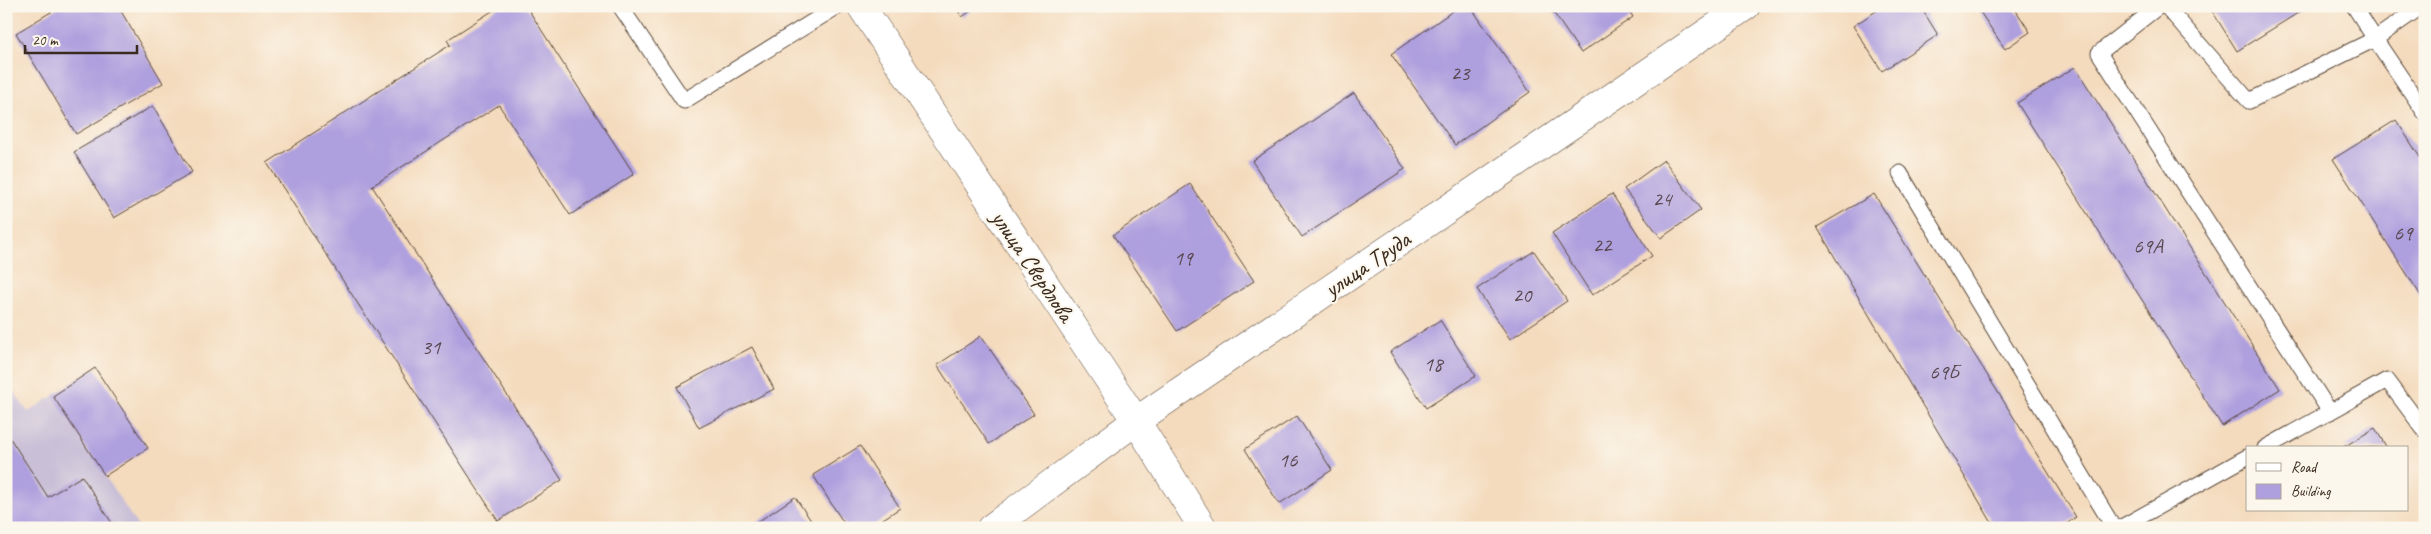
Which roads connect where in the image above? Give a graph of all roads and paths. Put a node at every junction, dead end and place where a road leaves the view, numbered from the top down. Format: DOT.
graph roads {
  1 [pos="620,6"];
  2 [pos="838,6"];
  3 [pos="861,6"];
  4 [pos="1746,6"];
  5 [pos="2158,6"];
  6 [pos="2166,6"];
  7 [pos="2354,6"];
  8 [pos="2422,6"];
  9 [pos="2375,39"];
  10 [pos="2425,113"];
  11 [pos="1900,173"];
  12 [pos="2330,412"];
  13 [pos="1136,421"];
  14 [pos="2425,431"];
  15 [pos="2269,446"];
  16 [pos="2246,458"];
  17 [pos="991,528"];
  18 [pos="1203,528"];
  19 [pos="2114,528"];
  20 [pos="2120,528"];
  1 -- 2 [label="lane"];
  3 -- 13 [label="street, улица Свердлова"];
  4 -- 13 [label="street, улица Труда"];
  5 -- 12 [label="lane"];
  6 -- 9 [label="lane"];
  7 -- 9 [label="lane"];
  8 -- 9 [label="lane"];
  9 -- 10 [label="lane"];
  11 -- 19 [label="lane"];
  12 -- 14 [label="lane"];
  12 -- 15 [label="lane"];
  13 -- 17 [label="street, улица Труда"];
  13 -- 18 [label="street, улица Свердлова"];
  16 -- 20 [label="lane"];
}
